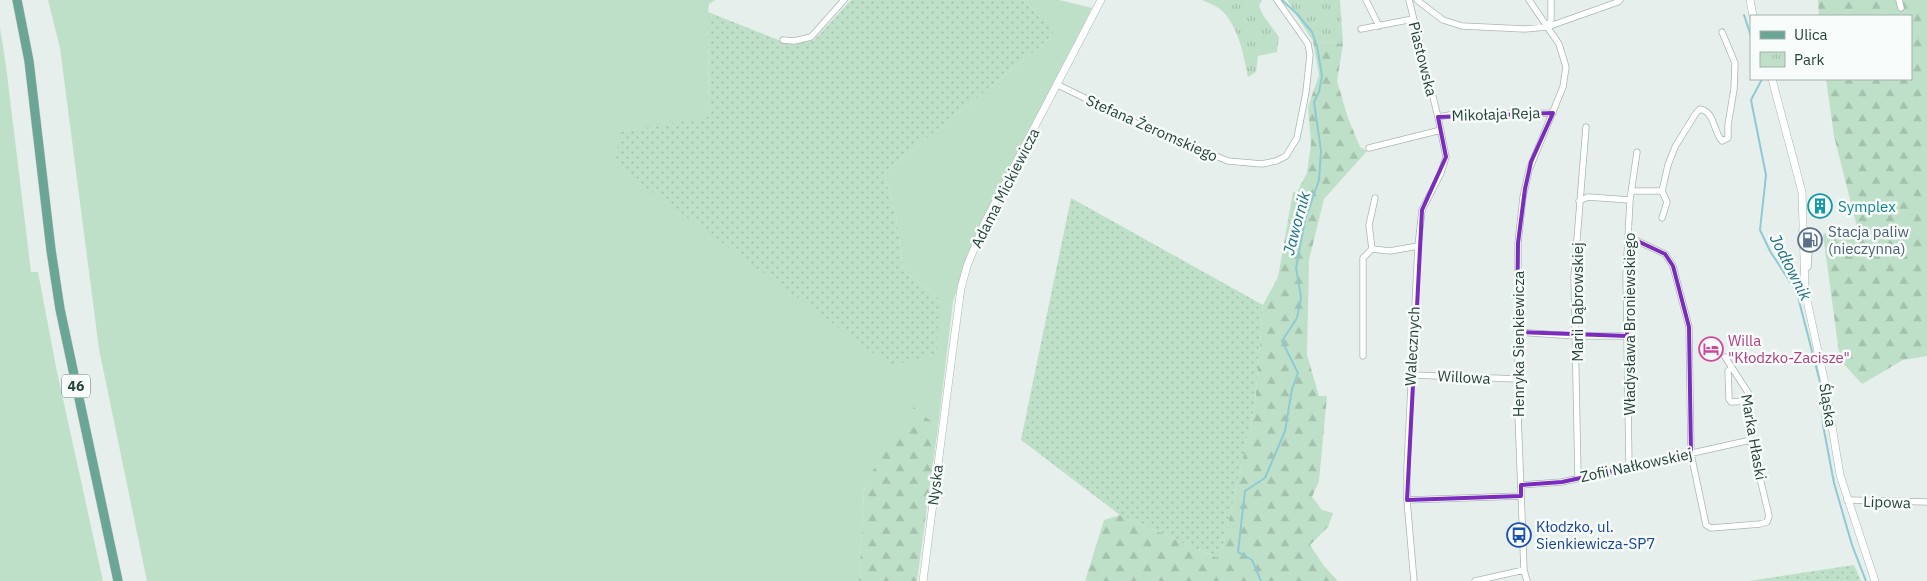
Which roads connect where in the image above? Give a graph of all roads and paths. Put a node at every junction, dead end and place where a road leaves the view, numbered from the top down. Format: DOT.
graph roads {
  1 [pos="17,0"];
  2 [pos="844,0"];
  3 [pos="1101,0"];
  4 [pos="1277,0"];
  5 [pos="1366,0"];
  6 [pos="1408,0"];
  7 [pos="1416,0"];
  8 [pos="1529,0"];
  9 [pos="1551,0"];
  10 [pos="1620,0"];
  11 [pos="1750,0"];
  12 [pos="1899,0"];
  13 [pos="1901,8"];
  14 [pos="1753,15"];
  15 [pos="1413,19"];
  16 [pos="1379,26"];
  17 [pos="1548,27"];
  18 [pos="1361,30"];
  19 [pos="1722,32"];
  20 [pos="783,40"];
  21 [pos="1772,80"];
  22 [pos="1058,85"];
  23 [pos="1553,113"];
  24 [pos="1438,117"];
  25 [pos="1586,128"];
  26 [pos="1441,130"];
  27 [pos="1369,148"];
  28 [pos="1637,152"];
  29 [pos="1662,191"];
  30 [pos="1632,192"];
  31 [pos="1375,198"];
  32 [pos="1630,200"];
  33 [pos="1579,201"];
  34 [pos="1662,218"];
  35 [pos="1629,237"];
  36 [pos="1418,246"];
  37 [pos="1372,249"];
  38 [pos="1517,332"];
  39 [pos="1576,336"];
  40 [pos="1627,336"];
  41 [pos="1362,356"];
  42 [pos="1725,357"];
  43 [pos="1732,368"];
  44 [pos="1411,375"];
  45 [pos="1518,379"];
  46 [pos="948,388"];
  47 [pos="1750,401"];
  48 [pos="1751,440"];
  49 [pos="1691,454"];
  50 [pos="1630,466"];
  51 [pos="1578,477"];
  52 [pos="1521,485"];
  53 [pos="1521,496"];
  54 [pos="1407,500"];
  55 [pos="1847,500"];
  56 [pos="1927,502"];
  57 [pos="1524,570"];
  58 [pos="118,581"];
  59 [pos="922,581"];
  60 [pos="1414,581"];
  61 [pos="1475,581"];
  62 [pos="1527,581"];
  63 [pos="1875,581"];
  1 -- 58 [label="main road, 46"];
  2 -- 20 [label="street"];
  3 -- 22 [label="street, Adama Mickiewicza"];
  4 -- 22 [label="street, Stefana Żeromskiego"];
  5 -- 16 [label="street"];
  6 -- 15 [label="street, Piastowska"];
  7 -- 17 [label="street"];
  8 -- 17 [label="street, Henryka Sienkiewicza"];
  9 -- 17 [label="street"];
  10 -- 17 [label="street"];
  11 -- 14 [label="street"];
  12 -- 13 [label="street"];
  15 -- 16 [label="street"];
  15 -- 24 [label="street, Piastowska"];
  16 -- 18 [label="street"];
  17 -- 23 [label="street, Henryka Sienkiewicza"];
  19 -- 29 [label="street"];
  21 -- 55 [label="street, Śląska"];
  22 -- 46 [label="street, Adama Mickiewicza"];
  23 -- 24 [label="street, Mikołaja Reja"];
  23 -- 38 [label="street, Henryka Sienkiewicza"];
  24 -- 26 [label="street, Walecznych"];
  25 -- 33 [label="street, Marii Dąbrowskiej"];
  26 -- 27 [label="street"];
  26 -- 36 [label="street, Walecznych"];
  28 -- 30 [label="street, Władysława Broniewskiego"];
  29 -- 30 [label="street"];
  29 -- 34 [label="street"];
  30 -- 32 [label="street, Władysława Broniewskiego"];
  31 -- 37 [label="street"];
  32 -- 33 [label="street"];
  32 -- 35 [label="street, Władysława Broniewskiego"];
  33 -- 39 [label="street, Marii Dąbrowskiej"];
  35 -- 40 [label="street, Władysława Broniewskiego"];
  35 -- 49 [label="street"];
  36 -- 37 [label="street"];
  36 -- 44 [label="street, Walecznych"];
  37 -- 41 [label="street"];
  38 -- 39 [label="street"];
  38 -- 45 [label="street, Henryka Sienkiewicza"];
  39 -- 40 [label="street"];
  39 -- 51 [label="street, Marii Dąbrowskiej"];
  40 -- 50 [label="street, Władysława Broniewskiego"];
  42 -- 43 [label="street, Marka Hłaski"];
  43 -- 47 [label="street, Marka Hłaski"];
  43 -- 47 [label="street"];
  44 -- 45 [label="street, Willowa"];
  44 -- 54 [label="street, Walecznych"];
  45 -- 52 [label="street, Henryka Sienkiewicza"];
  46 -- 59 [label="street, Nyska"];
  47 -- 48 [label="street, Marka Hłaski"];
  48 -- 49 [label="street, Zofii Nałkowskiej"];
  48 -- 49 [label="street, Marka Hłaski"];
  49 -- 50 [label="street, Zofii Nałkowskiej"];
  50 -- 51 [label="street, Zofii Nałkowskiej"];
  51 -- 52 [label="street, Zofii Nałkowskiej"];
  52 -- 53 [label="street, Henryka Sienkiewicza"];
  53 -- 54 [label="street"];
  53 -- 57 [label="street, Henryka Sienkiewicza"];
  54 -- 60 [label="street, Walecznych"];
  55 -- 56 [label="street, Lipowa"];
  55 -- 63 [label="street, Śląska"];
  57 -- 61 [label="street"];
  57 -- 62 [label="street, Henryka Sienkiewicza"];
}
